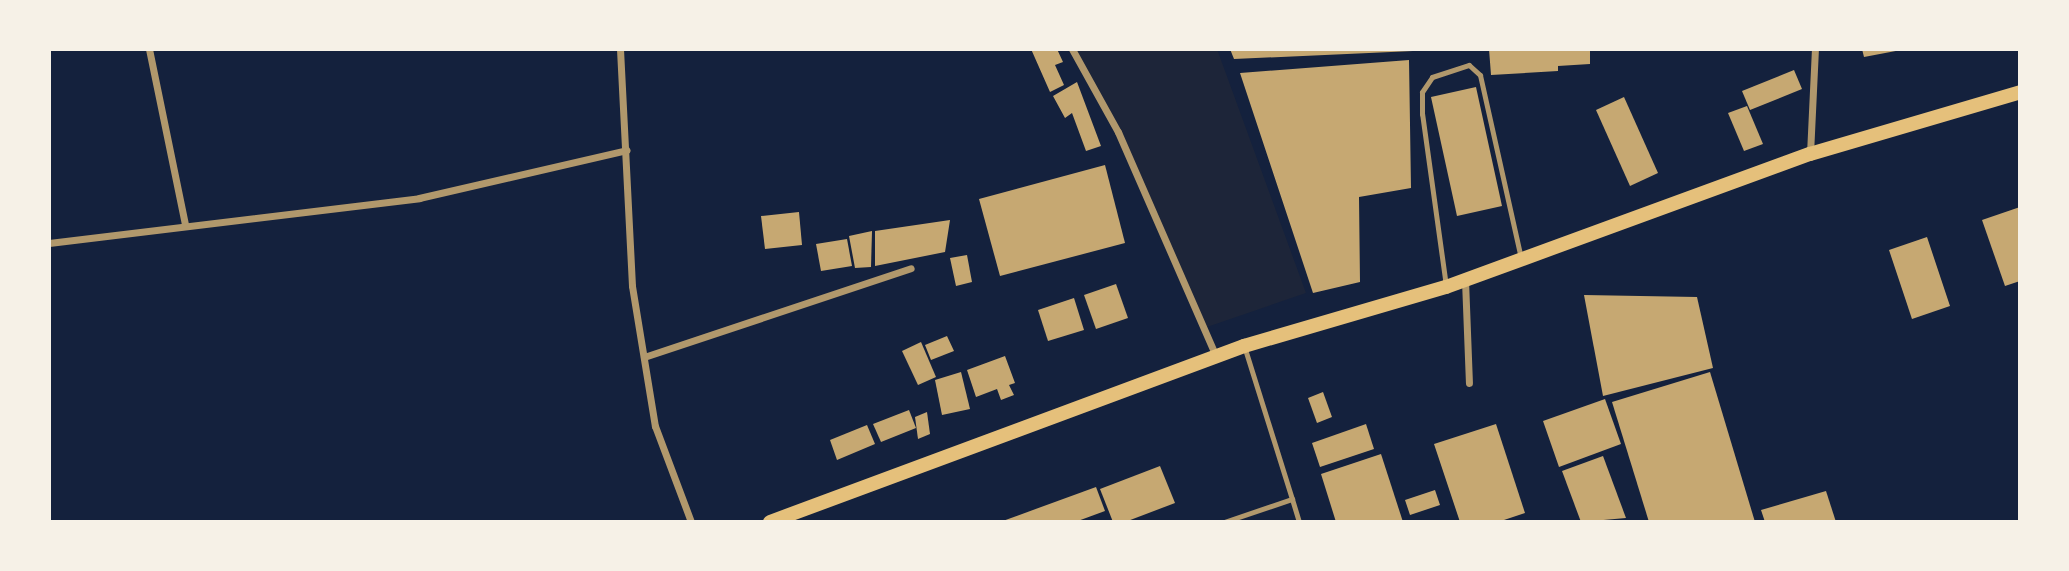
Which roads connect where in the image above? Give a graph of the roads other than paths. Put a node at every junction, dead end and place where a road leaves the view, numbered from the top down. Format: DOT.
graph roads {
  1 [pos="149,49"];
  2 [pos="620,49"];
  3 [pos="1072,49"];
  4 [pos="1815,49"];
  5 [pos="2020,92"];
  6 [pos="627,150"];
  7 [pos="1810,154"];
  8 [pos="185,225"];
  9 [pos="49,243"];
  10 [pos="1521,258"];
  11 [pos="911,268"];
  12 [pos="1465,280"];
  13 [pos="1446,287"];
  14 [pos="1244,346"];
  15 [pos="1216,356"];
  16 [pos="644,357"];
  17 [pos="1469,383"];
  18 [pos="1292,499"];
  19 [pos="691,522"];
  20 [pos="770,522"];
  21 [pos="1224,522"];
  22 [pos="1299,522"];
  1 -- 8 [label="street"];
  2 -- 6 [label="street"];
  3 -- 15 [label="street"];
  4 -- 7 [label="street"];
  5 -- 7 [label="main road"];
  6 -- 8 [label="street"];
  6 -- 16 [label="street"];
  7 -- 10 [label="main road"];
  8 -- 9 [label="street"];
  10 -- 12 [label="main road"];
  10 -- 13 [label="lane"];
  11 -- 16 [label="street"];
  12 -- 13 [label="main road"];
  12 -- 17 [label="street"];
  13 -- 14 [label="main road"];
  14 -- 15 [label="main road"];
  14 -- 18 [label="lane"];
  15 -- 20 [label="main road"];
  16 -- 19 [label="street"];
  18 -- 21 [label="lane"];
  18 -- 22 [label="lane"];
}
